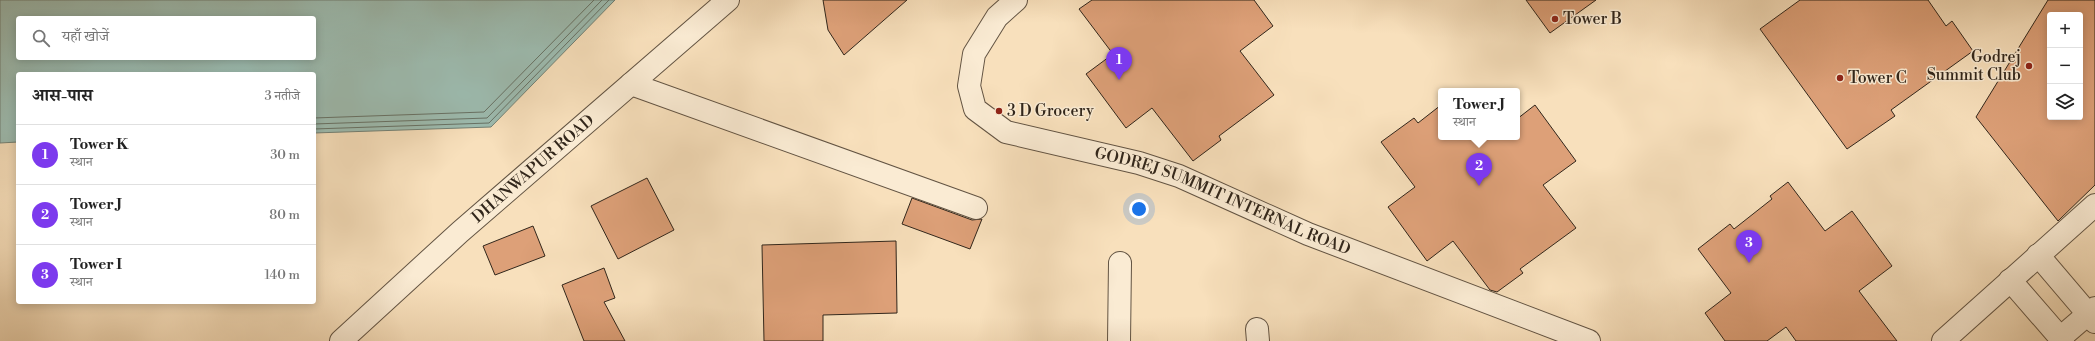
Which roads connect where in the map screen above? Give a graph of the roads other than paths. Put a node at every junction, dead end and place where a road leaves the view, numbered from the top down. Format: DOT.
graph roads {
  1 [pos="728,0"];
  2 [pos="1016,0"];
  3 [pos="630,84"];
  4 [pos="2095,205"];
  5 [pos="976,208"];
  6 [pos="2038,255"];
  7 [pos="1120,263"];
  8 [pos="2010,280"];
  9 [pos="2093,315"];
  10 [pos="2062,339"];
  11 [pos="341,341"];
  12 [pos="1119,341"];
  13 [pos="1589,341"];
  14 [pos="1943,341"];
  1 -- 3 [label="street, DHANWAPUR ROAD"];
  2 -- 13 [label="street, GODREJ SUMMIT INTERNAL ROAD"];
  3 -- 5 [label="street"];
  3 -- 11 [label="street, DHANWAPUR ROAD"];
  4 -- 6 [label="street"];
  6 -- 8 [label="street"];
  6 -- 9 [label="street"];
  7 -- 12 [label="street"];
  8 -- 10 [label="street"];
  8 -- 14 [label="street"];
  9 -- 10 [label="street"];
}
